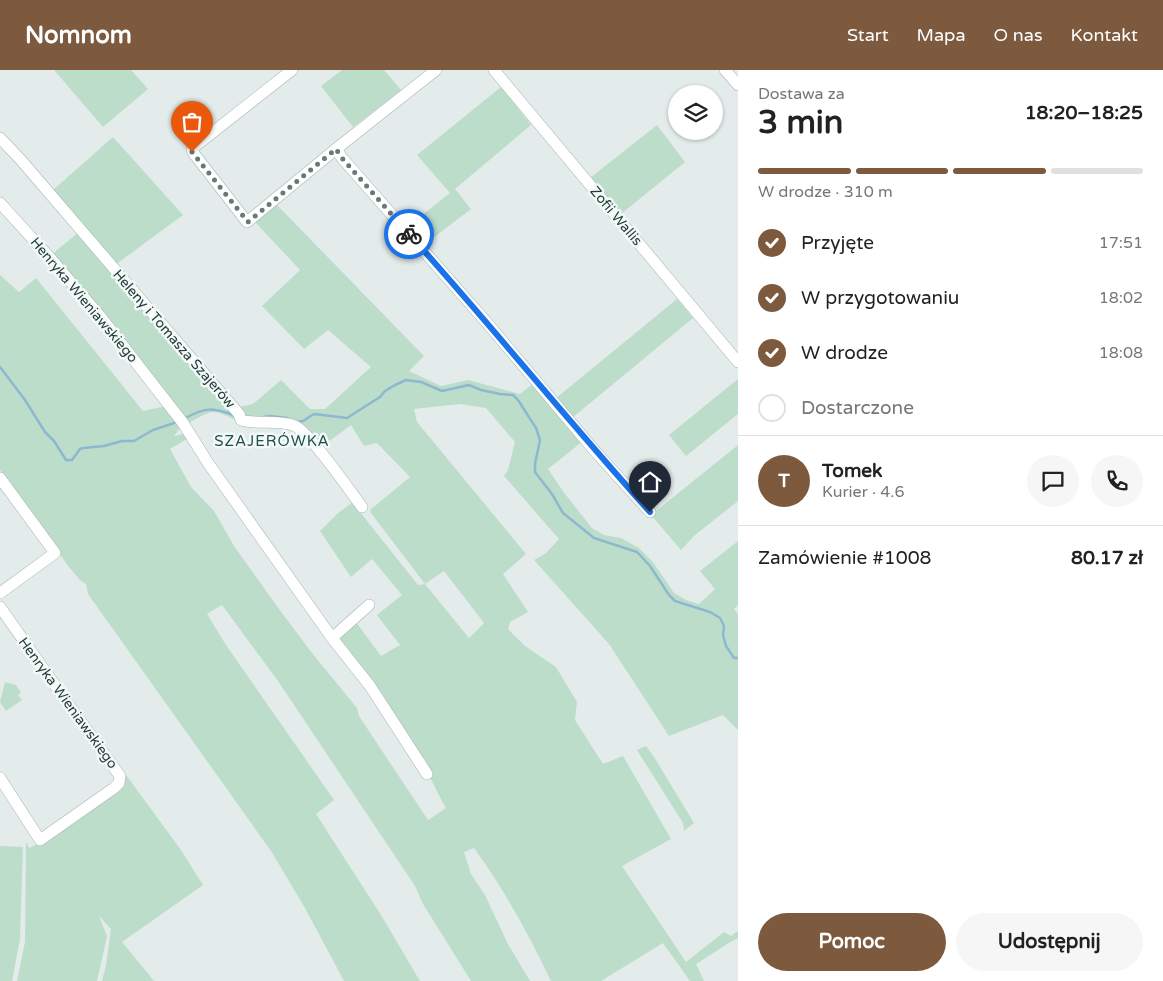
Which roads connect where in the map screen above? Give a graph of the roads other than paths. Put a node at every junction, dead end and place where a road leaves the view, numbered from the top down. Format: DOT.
graph roads {
  1 [pos="292,70"];
  2 [pos="436,70"];
  3 [pos="494,70"];
  4 [pos="725,70"];
  5 [pos="738,85"];
  6 [pos="0,138"];
  7 [pos="336,149"];
  8 [pos="0,203"];
  9 [pos="738,362"];
  10 [pos="0,478"];
  11 [pos="362,508"];
  12 [pos="650,512"];
  13 [pos="0,593"];
  14 [pos="368,605"];
  15 [pos="0,607"];
  16 [pos="332,638"];
  17 [pos="427,774"];
  18 [pos="0,778"];
  1 -- 7 [label="street"];
  2 -- 7 [label="street"];
  3 -- 9 [label="street, Zofii Wallis"];
  4 -- 5 [label="street"];
  6 -- 11 [label="street, Heleny i Tomasza Szajerów"];
  7 -- 12 [label="street"];
  8 -- 16 [label="street, Henryka Wieniawskiego"];
  10 -- 13 [label="street"];
  14 -- 16 [label="street"];
  15 -- 18 [label="street, Henryka Wieniawskiego"];
  16 -- 17 [label="street"];
}
